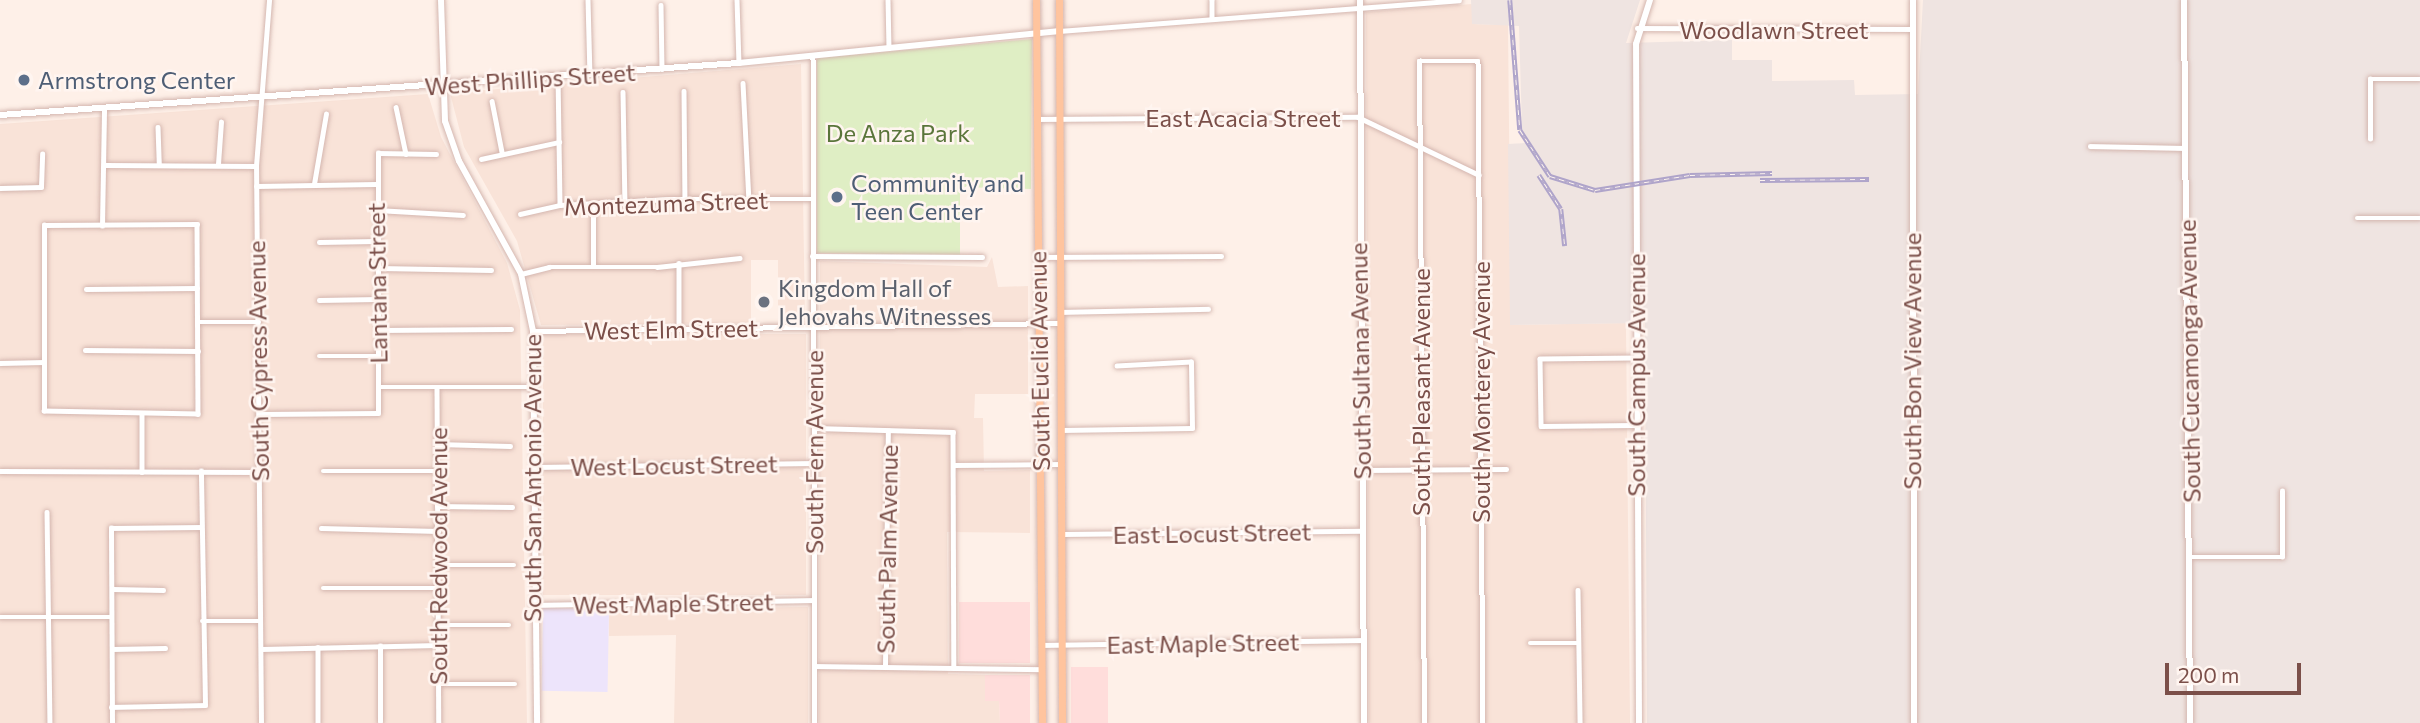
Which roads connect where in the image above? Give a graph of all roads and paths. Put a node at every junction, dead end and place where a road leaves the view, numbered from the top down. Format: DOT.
graph roads {
  1 [pos="268,0"];
  2 [pos="441,0"];
  3 [pos="588,0"];
  4 [pos="737,0"];
  5 [pos="888,0"];
  6 [pos="1036,0"];
  7 [pos="1059,0"];
  8 [pos="1212,0"];
  9 [pos="1459,0"];
  10 [pos="1650,0"];
  11 [pos="1913,0"];
  12 [pos="2184,0"];
  13 [pos="1360,4"];
  14 [pos="661,5"];
  15 [pos="1212,18"];
  16 [pos="1637,28"];
  17 [pos="1911,29"];
  18 [pos="1059,31"];
  19 [pos="1036,34"];
  20 [pos="889,48"];
  21 [pos="813,56"];
  22 [pos="1419,61"];
  23 [pos="739,63"];
  24 [pos="662,69"];
  25 [pos="590,74"];
  26 [pos="558,76"];
  27 [pos="2420,79"];
  28 [pos="743,83"];
  29 [pos="441,85"];
  30 [pos="684,91"];
  31 [pos="623,92"];
  32 [pos="264,98"];
  33 [pos="492,101"];
  34 [pos="104,107"];
  35 [pos="396,107"];
  36 [pos="326,114"];
  37 [pos="0,115"];
  38 [pos="1358,117"];
  39 [pos="1036,119"];
  40 [pos="1060,119"];
  41 [pos="221,122"];
  42 [pos="158,127"];
  43 [pos="2370,139"];
  44 [pos="559,142"];
  45 [pos="1419,146"];
  46 [pos="2090,146"];
  47 [pos="2184,148"];
  48 [pos="502,152"];
  49 [pos="406,153"];
  50 [pos="436,153"];
  51 [pos="42,155"];
  52 [pos="481,159"];
  53 [pos="159,164"];
  54 [pos="218,164"];
  55 [pos="105,165"];
  56 [pos="256,166"];
  57 [pos="1479,175"];
  58 [pos="314,184"];
  59 [pos="376,184"];
  60 [pos="257,186"];
  61 [pos="0,188"];
  62 [pos="813,199"];
  63 [pos="748,200"];
  64 [pos="685,201"];
  65 [pos="560,205"];
  66 [pos="593,205"];
  67 [pos="625,205"];
  68 [pos="377,210"];
  69 [pos="520,214"];
  70 [pos="463,215"];
  71 [pos="2420,218"];
  72 [pos="2357,219"];
  73 [pos="102,226"];
  74 [pos="376,241"];
  75 [pos="319,242"];
  76 [pos="812,256"];
  77 [pos="1221,256"];
  78 [pos="982,257"];
  79 [pos="1038,257"];
  80 [pos="1060,257"];
  81 [pos="740,258"];
  82 [pos="678,263"];
  83 [pos="593,267"];
  84 [pos="379,268"];
  85 [pos="491,270"];
  86 [pos="521,274"];
  87 [pos="197,288"];
  88 [pos="86,289"];
  89 [pos="378,299"];
  90 [pos="319,300"];
  91 [pos="1208,309"];
  92 [pos="1060,312"];
  93 [pos="197,322"];
  94 [pos="259,322"];
  95 [pos="1038,323"];
  96 [pos="1060,323"];
  97 [pos="813,327"];
  98 [pos="511,329"];
  99 [pos="679,329"];
  100 [pos="378,330"];
  101 [pos="533,331"];
  102 [pos="85,350"];
  103 [pos="198,351"];
  104 [pos="319,356"];
  105 [pos="377,356"];
  106 [pos="1635,358"];
  107 [pos="44,362"];
  108 [pos="0,363"];
  109 [pos="1116,366"];
  110 [pos="378,387"];
  111 [pos="532,387"];
  112 [pos="437,389"];
  113 [pos="142,414"];
  114 [pos="260,414"];
  115 [pos="1636,425"];
  116 [pos="816,428"];
  117 [pos="1061,430"];
  118 [pos="888,431"];
  119 [pos="437,444"];
  120 [pos="510,446"];
  121 [pos="815,463"];
  122 [pos="1041,464"];
  123 [pos="1061,464"];
  124 [pos="953,465"];
  125 [pos="534,467"];
  126 [pos="1481,469"];
  127 [pos="1506,469"];
  128 [pos="1362,470"];
  129 [pos="1421,470"];
  130 [pos="0,471"];
  131 [pos="201,471"];
  132 [pos="323,471"];
  133 [pos="437,471"];
  134 [pos="142,472"];
  135 [pos="259,472"];
  136 [pos="2281,491"];
  137 [pos="437,506"];
  138 [pos="512,508"];
  139 [pos="47,512"];
  140 [pos="201,527"];
  141 [pos="321,528"];
  142 [pos="438,531"];
  143 [pos="1362,531"];
  144 [pos="1061,534"];
  145 [pos="2191,558"];
  146 [pos="438,565"];
  147 [pos="514,565"];
  148 [pos="323,588"];
  149 [pos="438,588"];
  150 [pos="113,589"];
  151 [pos="163,590"];
  152 [pos="1578,590"];
  153 [pos="814,600"];
  154 [pos="532,605"];
  155 [pos="0,617"];
  156 [pos="49,617"];
  157 [pos="112,617"];
  158 [pos="202,621"];
  159 [pos="261,621"];
  160 [pos="438,625"];
  161 [pos="509,625"];
  162 [pos="1363,640"];
  163 [pos="1530,643"];
  164 [pos="1578,643"];
  165 [pos="438,645"];
  166 [pos="1042,645"];
  167 [pos="1061,645"];
  168 [pos="380,646"];
  169 [pos="318,648"];
  170 [pos="112,649"];
  171 [pos="165,649"];
  172 [pos="261,649"];
  173 [pos="815,666"];
  174 [pos="885,666"];
  175 [pos="954,668"];
  176 [pos="1042,669"];
  177 [pos="439,684"];
  178 [pos="515,684"];
  179 [pos="111,707"];
  180 [pos="380,722"];
  181 [pos="50,723"];
  182 [pos="112,723"];
  183 [pos="261,723"];
  184 [pos="318,723"];
  185 [pos="439,723"];
  186 [pos="537,723"];
  187 [pos="815,723"];
  188 [pos="1042,723"];
  189 [pos="1062,723"];
  190 [pos="1364,723"];
  191 [pos="1424,723"];
  192 [pos="1483,723"];
  193 [pos="1580,723"];
  194 [pos="1639,723"];
  195 [pos="1914,723"];
  196 [pos="2190,723"];
  1 -- 32 [label="street, South Cypress Avenue"];
  2 -- 29 [label="street, South San Antonio Avenue"];
  3 -- 25 [label="street"];
  4 -- 23 [label="street"];
  5 -- 20 [label="street"];
  6 -- 19 [label="main road, South Euclid Avenue"];
  7 -- 18 [label="main road, South Euclid Avenue"];
  8 -- 15 [label="street"];
  9 -- 13 [label="street"];
  10 -- 16 [label="street"];
  11 -- 17 [label="street, South Bon View Avenue"];
  12 -- 47 [label="street, South Cucamonga Avenue"];
  13 -- 15 [label="street"];
  13 -- 38 [label="street, South Sultana Avenue"];
  14 -- 24 [label="street"];
  15 -- 18 [label="street"];
  16 -- 17 [label="street, Woodlawn Street"];
  16 -- 106 [label="street, South Campus Avenue"];
  17 -- 195 [label="street, South Bon View Avenue"];
  18 -- 19 [label="street, West Phillips Street"];
  18 -- 40 [label="main road, South Euclid Avenue"];
  19 -- 20 [label="street, West Phillips Street"];
  19 -- 39 [label="main road, South Euclid Avenue"];
  20 -- 21 [label="street, West Phillips Street"];
  21 -- 23 [label="street, West Phillips Street"];
  21 -- 62 [label="street, South Fern Avenue"];
  22 -- 45 [label="street, South Pleasant Avenue"];
  22 -- 57 [label="street, South Monterey Avenue"];
  23 -- 24 [label="street, West Phillips Street"];
  24 -- 25 [label="street, West Phillips Street"];
  25 -- 26 [label="street, West Phillips Street"];
  26 -- 29 [label="street, West Phillips Street"];
  26 -- 44 [label="street"];
  27 -- 43 [label="street"];
  28 -- 63 [label="street"];
  29 -- 32 [label="street, West Phillips Street"];
  29 -- 86 [label="street, South San Antonio Avenue"];
  30 -- 64 [label="street"];
  31 -- 67 [label="street"];
  32 -- 34 [label="street, West Phillips Street"];
  32 -- 56 [label="street, South Cypress Avenue"];
  33 -- 48 [label="street"];
  34 -- 37 [label="street, West Phillips Street"];
  34 -- 55 [label="street"];
  35 -- 49 [label="street"];
  36 -- 58 [label="street"];
  38 -- 40 [label="street, East Acacia Street"];
  38 -- 45 [label="street, East Acacia Street"];
  38 -- 128 [label="street, South Sultana Avenue"];
  39 -- 40 [label="street, East Acacia Street"];
  39 -- 79 [label="main road, South Euclid Avenue"];
  40 -- 80 [label="main road, South Euclid Avenue"];
  41 -- 54 [label="street"];
  42 -- 53 [label="street"];
  44 -- 48 [label="street"];
  44 -- 65 [label="street"];
  45 -- 57 [label="street, East Acacia Street"];
  45 -- 129 [label="street, South Pleasant Avenue"];
  46 -- 47 [label="street"];
  47 -- 145 [label="street, South Cucamonga Avenue"];
  48 -- 52 [label="street"];
  49 -- 50 [label="street"];
  49 -- 59 [label="street, Lantana Street"];
  51 -- 61 [label="street"];
  53 -- 54 [label="street"];
  53 -- 55 [label="street"];
  54 -- 56 [label="street"];
  55 -- 73 [label="street"];
  56 -- 60 [label="street, South Cypress Avenue"];
  57 -- 126 [label="street, South Monterey Avenue"];
  58 -- 59 [label="street"];
  58 -- 60 [label="street"];
  59 -- 68 [label="street, Lantana Street"];
  60 -- 94 [label="street, South Cypress Avenue"];
  62 -- 63 [label="street, Montezuma Street"];
  62 -- 76 [label="street, South Fern Avenue"];
  63 -- 64 [label="street, Montezuma Street"];
  64 -- 67 [label="street, Montezuma Street"];
  65 -- 66 [label="street, Montezuma Street"];
  65 -- 69 [label="street, Montezuma Street"];
  66 -- 67 [label="street, Montezuma Street"];
  66 -- 83 [label="street"];
  68 -- 70 [label="street"];
  68 -- 74 [label="street, Lantana Street"];
  71 -- 72 [label="street"];
  73 -- 87 [label="street"];
  73 -- 107 [label="street"];
  74 -- 75 [label="street"];
  74 -- 84 [label="street, Lantana Street"];
  76 -- 78 [label="street"];
  76 -- 97 [label="street, South Fern Avenue"];
  77 -- 80 [label="street"];
  79 -- 80 [label="street"];
  79 -- 95 [label="main road, South Euclid Avenue"];
  80 -- 92 [label="main road, South Euclid Avenue"];
  81 -- 82 [label="street"];
  82 -- 83 [label="street"];
  82 -- 99 [label="street"];
  83 -- 86 [label="street"];
  84 -- 85 [label="street"];
  84 -- 89 [label="street, Lantana Street"];
  86 -- 101 [label="street, South San Antonio Avenue"];
  87 -- 88 [label="street"];
  87 -- 93 [label="street"];
  89 -- 90 [label="street"];
  89 -- 100 [label="street, Lantana Street"];
  91 -- 92 [label="street"];
  92 -- 96 [label="main road, South Euclid Avenue"];
  93 -- 94 [label="street"];
  93 -- 103 [label="street"];
  94 -- 114 [label="street, South Cypress Avenue"];
  95 -- 96 [label="street, West Elm Street"];
  95 -- 97 [label="street, West Elm Street"];
  95 -- 122 [label="main road, South Euclid Avenue"];
  96 -- 117 [label="main road, South Euclid Avenue"];
  97 -- 99 [label="street, West Elm Street"];
  97 -- 116 [label="street, South Fern Avenue"];
  98 -- 100 [label="street"];
  99 -- 101 [label="street, West Elm Street"];
  100 -- 105 [label="street, Lantana Street"];
  101 -- 111 [label="street, South San Antonio Avenue"];
  102 -- 103 [label="street"];
  103 -- 113 [label="street"];
  104 -- 105 [label="street"];
  105 -- 110 [label="street, Lantana Street"];
  106 -- 115 [label="street, South Campus Avenue"];
  106 -- 115 [label="street"];
  107 -- 108 [label="street"];
  107 -- 113 [label="street"];
  109 -- 117 [label="street"];
  110 -- 112 [label="street"];
  110 -- 114 [label="street, Lantana Street"];
  111 -- 112 [label="street"];
  111 -- 125 [label="street, South San Antonio Avenue"];
  112 -- 119 [label="street, South Redwood Avenue"];
  113 -- 134 [label="street"];
  114 -- 135 [label="street, South Cypress Avenue"];
  115 -- 194 [label="street, South Campus Avenue"];
  116 -- 118 [label="street"];
  116 -- 121 [label="street, South Fern Avenue"];
  117 -- 123 [label="main road, South Euclid Avenue"];
  118 -- 124 [label="street"];
  118 -- 174 [label="street, South Palm Avenue"];
  119 -- 120 [label="street"];
  119 -- 133 [label="street, South Redwood Avenue"];
  121 -- 125 [label="street, West Locust Street"];
  121 -- 153 [label="street, South Fern Avenue"];
  122 -- 123 [label="street"];
  122 -- 124 [label="street"];
  122 -- 166 [label="main road, South Euclid Avenue"];
  123 -- 144 [label="main road, South Euclid Avenue"];
  124 -- 175 [label="street"];
  125 -- 154 [label="street, South San Antonio Avenue"];
  126 -- 127 [label="street"];
  126 -- 129 [label="street"];
  126 -- 192 [label="street, South Monterey Avenue"];
  128 -- 129 [label="street"];
  128 -- 143 [label="street, South Sultana Avenue"];
  129 -- 191 [label="street, South Pleasant Avenue"];
  130 -- 134 [label="street"];
  131 -- 134 [label="street"];
  131 -- 135 [label="street"];
  131 -- 140 [label="street"];
  132 -- 133 [label="street"];
  133 -- 137 [label="street, South Redwood Avenue"];
  135 -- 159 [label="street, South Cypress Avenue"];
  136 -- 145 [label="street"];
  137 -- 138 [label="street"];
  137 -- 142 [label="street, South Redwood Avenue"];
  139 -- 156 [label="street"];
  140 -- 150 [label="street"];
  140 -- 158 [label="street"];
  141 -- 142 [label="street"];
  142 -- 146 [label="street, South Redwood Avenue"];
  143 -- 144 [label="street, East Locust Street"];
  143 -- 162 [label="street, South Sultana Avenue"];
  144 -- 167 [label="main road, South Euclid Avenue"];
  145 -- 196 [label="street, South Cucamonga Avenue"];
  146 -- 147 [label="street"];
  146 -- 149 [label="street, South Redwood Avenue"];
  148 -- 149 [label="street"];
  149 -- 160 [label="street, South Redwood Avenue"];
  150 -- 151 [label="street"];
  150 -- 157 [label="street"];
  152 -- 164 [label="street"];
  153 -- 154 [label="street, West Maple Street"];
  153 -- 173 [label="street, South Fern Avenue"];
  154 -- 186 [label="street, South San Antonio Avenue"];
  155 -- 156 [label="street"];
  156 -- 157 [label="street"];
  156 -- 181 [label="street"];
  157 -- 170 [label="street"];
  158 -- 159 [label="street"];
  158 -- 179 [label="street"];
  159 -- 172 [label="street, South Cypress Avenue"];
  160 -- 161 [label="street"];
  160 -- 165 [label="street, South Redwood Avenue"];
  162 -- 167 [label="street, East Maple Street"];
  162 -- 190 [label="street, South Sultana Avenue"];
  163 -- 164 [label="street"];
  164 -- 193 [label="street"];
  165 -- 168 [label="street"];
  165 -- 177 [label="street, South Redwood Avenue"];
  166 -- 167 [label="street, East Maple Street"];
  166 -- 176 [label="main road, South Euclid Avenue"];
  167 -- 189 [label="main road, South Euclid Avenue"];
  168 -- 169 [label="street"];
  168 -- 180 [label="street"];
  169 -- 172 [label="street"];
  169 -- 184 [label="street"];
  170 -- 171 [label="street"];
  170 -- 179 [label="street"];
  172 -- 183 [label="street, South Cypress Avenue"];
  173 -- 174 [label="street"];
  173 -- 187 [label="street, South Fern Avenue"];
  174 -- 175 [label="street"];
  175 -- 176 [label="street"];
  176 -- 188 [label="main road, South Euclid Avenue"];
  177 -- 178 [label="street"];
  177 -- 185 [label="street, South Redwood Avenue"];
  179 -- 182 [label="street"];
}
